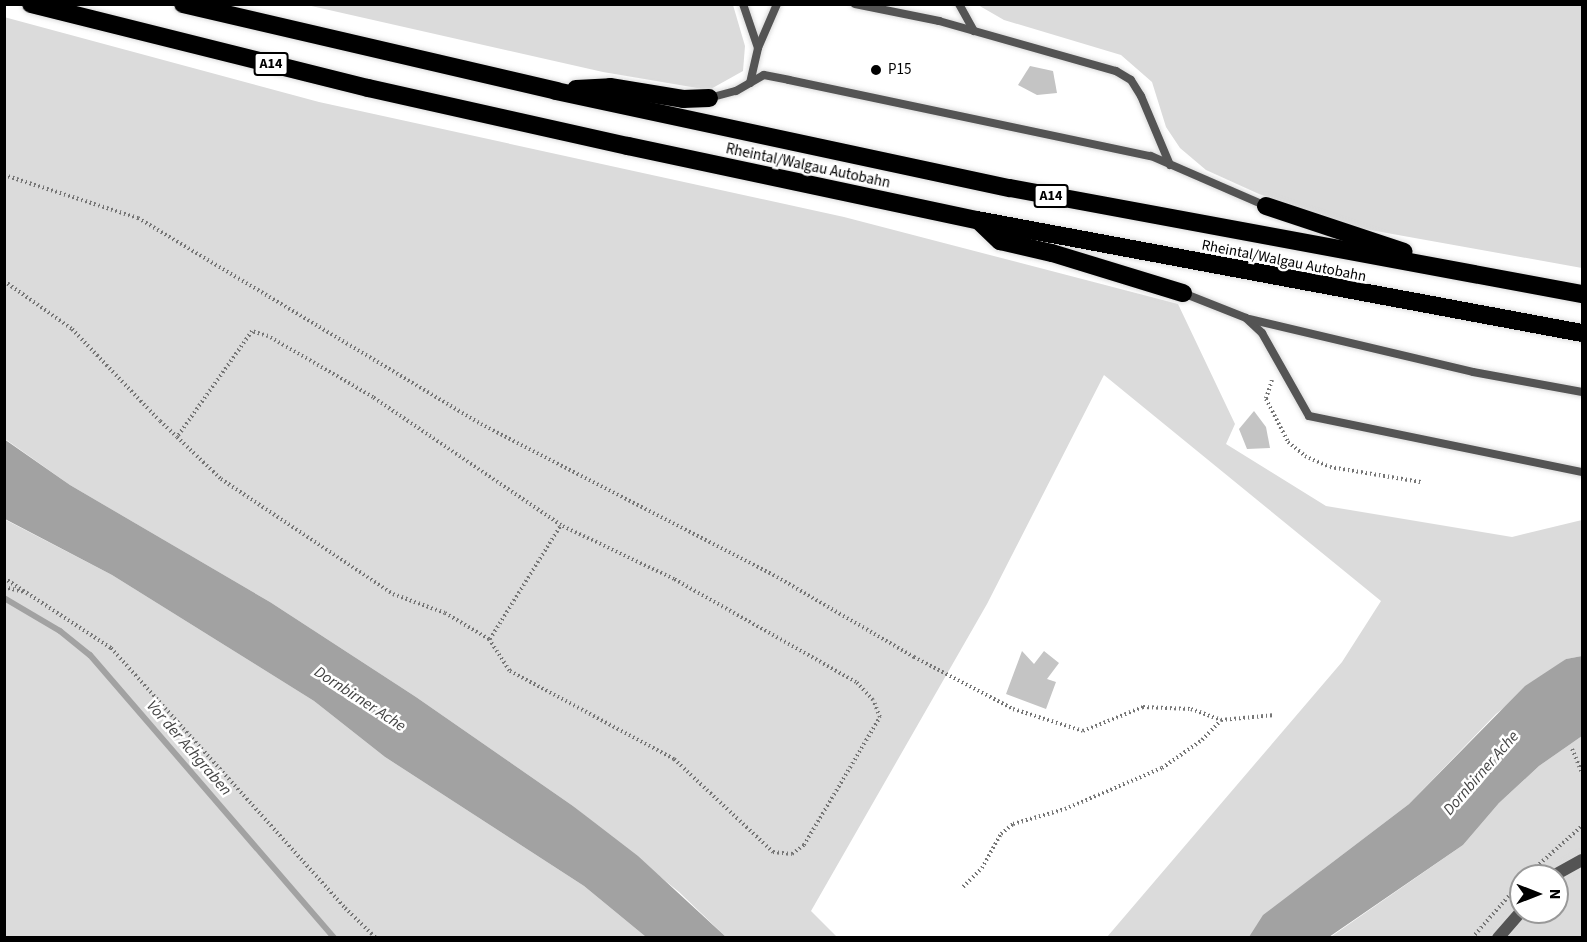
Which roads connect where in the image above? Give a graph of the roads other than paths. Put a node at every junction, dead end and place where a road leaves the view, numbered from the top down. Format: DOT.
graph roads {
  1 [pos="31,4"];
  2 [pos="183,4"];
  3 [pos="743,4"];
  4 [pos="777,4"];
  5 [pos="855,4"];
  6 [pos="959,4"];
  7 [pos="974,31"];
  8 [pos="758,48"];
  9 [pos="750,83"];
  10 [pos="556,91"];
  11 [pos="709,98"];
  12 [pos="1171,165"];
  13 [pos="1266,206"];
  14 [pos="977,220"];
  15 [pos="1450,270"];
  16 [pos="1183,293"];
  17 [pos="1582,294"];
  18 [pos="1246,318"];
  19 [pos="1582,333"];
  20 [pos="1582,392"];
  21 [pos="1582,472"];
  22 [pos="1510,924"];
  23 [pos="1498,938"];
  1 -- 14 [label="highway, Rheintal/Walgau Autobahn / A14"];
  2 -- 10 [label="highway, Rheintal/Walgau Autobahn / A14"];
  3 -- 8 [label="lane"];
  4 -- 8 [label="lane"];
  5 -- 7 [label="lane"];
  6 -- 7 [label="lane"];
  7 -- 12 [label="lane"];
  8 -- 9 [label="lane"];
  9 -- 11 [label="lane"];
  9 -- 12 [label="lane"];
  10 -- 11 [label="highway"];
  10 -- 15 [label="highway, Rheintal/Walgau Autobahn / A14"];
  12 -- 13 [label="lane"];
  13 -- 15 [label="highway"];
  14 -- 16 [label="highway"];
  14 -- 19 [label="highway, Rheintal/Walgau Autobahn / A14"];
  15 -- 17 [label="highway, Rheintal/Walgau Autobahn / A14"];
  16 -- 18 [label="lane"];
  18 -- 20 [label="lane"];
  18 -- 21 [label="lane"];
  22 -- 23 [label="street"];
}
